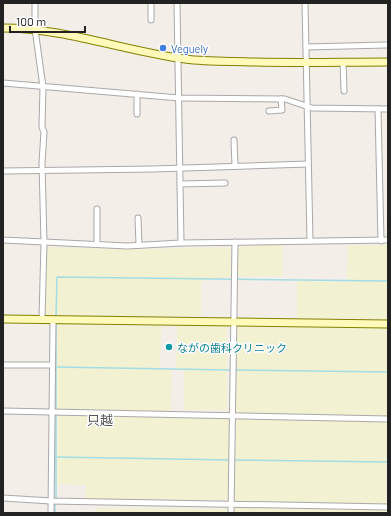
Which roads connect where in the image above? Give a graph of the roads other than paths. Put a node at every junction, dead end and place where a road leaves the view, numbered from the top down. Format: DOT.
graph roads {
  1 [pos="35,3"];
  2 [pos="151,3"];
  3 [pos="177,3"];
  4 [pos="305,3"];
  5 [pos="151,20"];
  6 [pos="3,28"];
  7 [pos="35,29"];
  8 [pos="386,45"];
  9 [pos="306,47"];
  10 [pos="178,58"];
  11 [pos="343,62"];
  12 [pos="388,62"];
  13 [pos="306,63"];
  14 [pos="3,83"];
  15 [pos="43,87"];
  16 [pos="344,91"];
  17 [pos="137,94"];
  18 [pos="179,98"];
  19 [pos="281,99"];
  20 [pos="307,107"];
  21 [pos="378,109"];
  22 [pos="388,109"];
  23 [pos="269,111"];
  24 [pos="137,114"];
  25 [pos="234,140"];
  26 [pos="308,164"];
  27 [pos="235,166"];
  28 [pos="179,168"];
  29 [pos="42,170"];
  30 [pos="3,171"];
  31 [pos="225,183"];
  32 [pos="180,184"];
  33 [pos="97,209"];
  34 [pos="138,218"];
  35 [pos="3,240"];
  36 [pos="388,240"];
  37 [pos="310,241"];
  38 [pos="381,241"];
  39 [pos="44,242"];
  40 [pos="181,242"];
  41 [pos="235,242"];
  42 [pos="97,244"];
  43 [pos="138,245"];
  44 [pos="3,319"];
  45 [pos="42,319"];
  46 [pos="53,320"];
  47 [pos="234,322"];
  48 [pos="388,324"];
  49 [pos="3,365"];
  50 [pos="52,365"];
  51 [pos="3,411"];
  52 [pos="53,412"];
  53 [pos="233,416"];
  54 [pos="388,419"];
  55 [pos="3,498"];
  56 [pos="51,501"];
  57 [pos="231,504"];
  58 [pos="388,507"];
  59 [pos="51,513"];
  60 [pos="231,513"];
  1 -- 7 [label="street"];
  2 -- 5 [label="street"];
  3 -- 10 [label="street"];
  4 -- 9 [label="street"];
  6 -- 7 [label="street"];
  7 -- 10 [label="street"];
  7 -- 15 [label="street"];
  8 -- 9 [label="street"];
  9 -- 13 [label="street"];
  10 -- 13 [label="street"];
  10 -- 18 [label="street"];
  11 -- 12 [label="street"];
  11 -- 13 [label="street"];
  11 -- 16 [label="street"];
  13 -- 20 [label="street"];
  14 -- 15 [label="street"];
  15 -- 17 [label="street"];
  15 -- 29 [label="street"];
  17 -- 18 [label="street"];
  17 -- 24 [label="street"];
  18 -- 19 [label="street"];
  18 -- 28 [label="street"];
  19 -- 20 [label="street"];
  19 -- 23 [label="street"];
  20 -- 21 [label="street"];
  20 -- 26 [label="street"];
  21 -- 22 [label="street"];
  21 -- 38 [label="street"];
  25 -- 27 [label="street"];
  26 -- 27 [label="street"];
  26 -- 37 [label="street"];
  27 -- 28 [label="street"];
  28 -- 29 [label="street"];
  28 -- 32 [label="street"];
  29 -- 30 [label="street"];
  29 -- 39 [label="street"];
  31 -- 32 [label="street"];
  32 -- 40 [label="street"];
  33 -- 42 [label="street"];
  34 -- 43 [label="street"];
  35 -- 39 [label="street"];
  36 -- 38 [label="street"];
  37 -- 38 [label="street"];
  37 -- 41 [label="street"];
  39 -- 42 [label="street"];
  39 -- 45 [label="street"];
  40 -- 41 [label="street"];
  40 -- 43 [label="street"];
  41 -- 47 [label="street"];
  42 -- 43 [label="street"];
  44 -- 45 [label="street"];
  45 -- 46 [label="street"];
  46 -- 47 [label="street"];
  46 -- 50 [label="street"];
  47 -- 48 [label="street"];
  47 -- 53 [label="street"];
  49 -- 50 [label="street"];
  50 -- 52 [label="street"];
  51 -- 52 [label="street"];
  52 -- 53 [label="street"];
  52 -- 56 [label="street"];
  53 -- 54 [label="street"];
  53 -- 57 [label="street"];
  55 -- 56 [label="street"];
  56 -- 57 [label="street"];
  56 -- 59 [label="street"];
  57 -- 58 [label="street"];
  57 -- 60 [label="street"];
}
